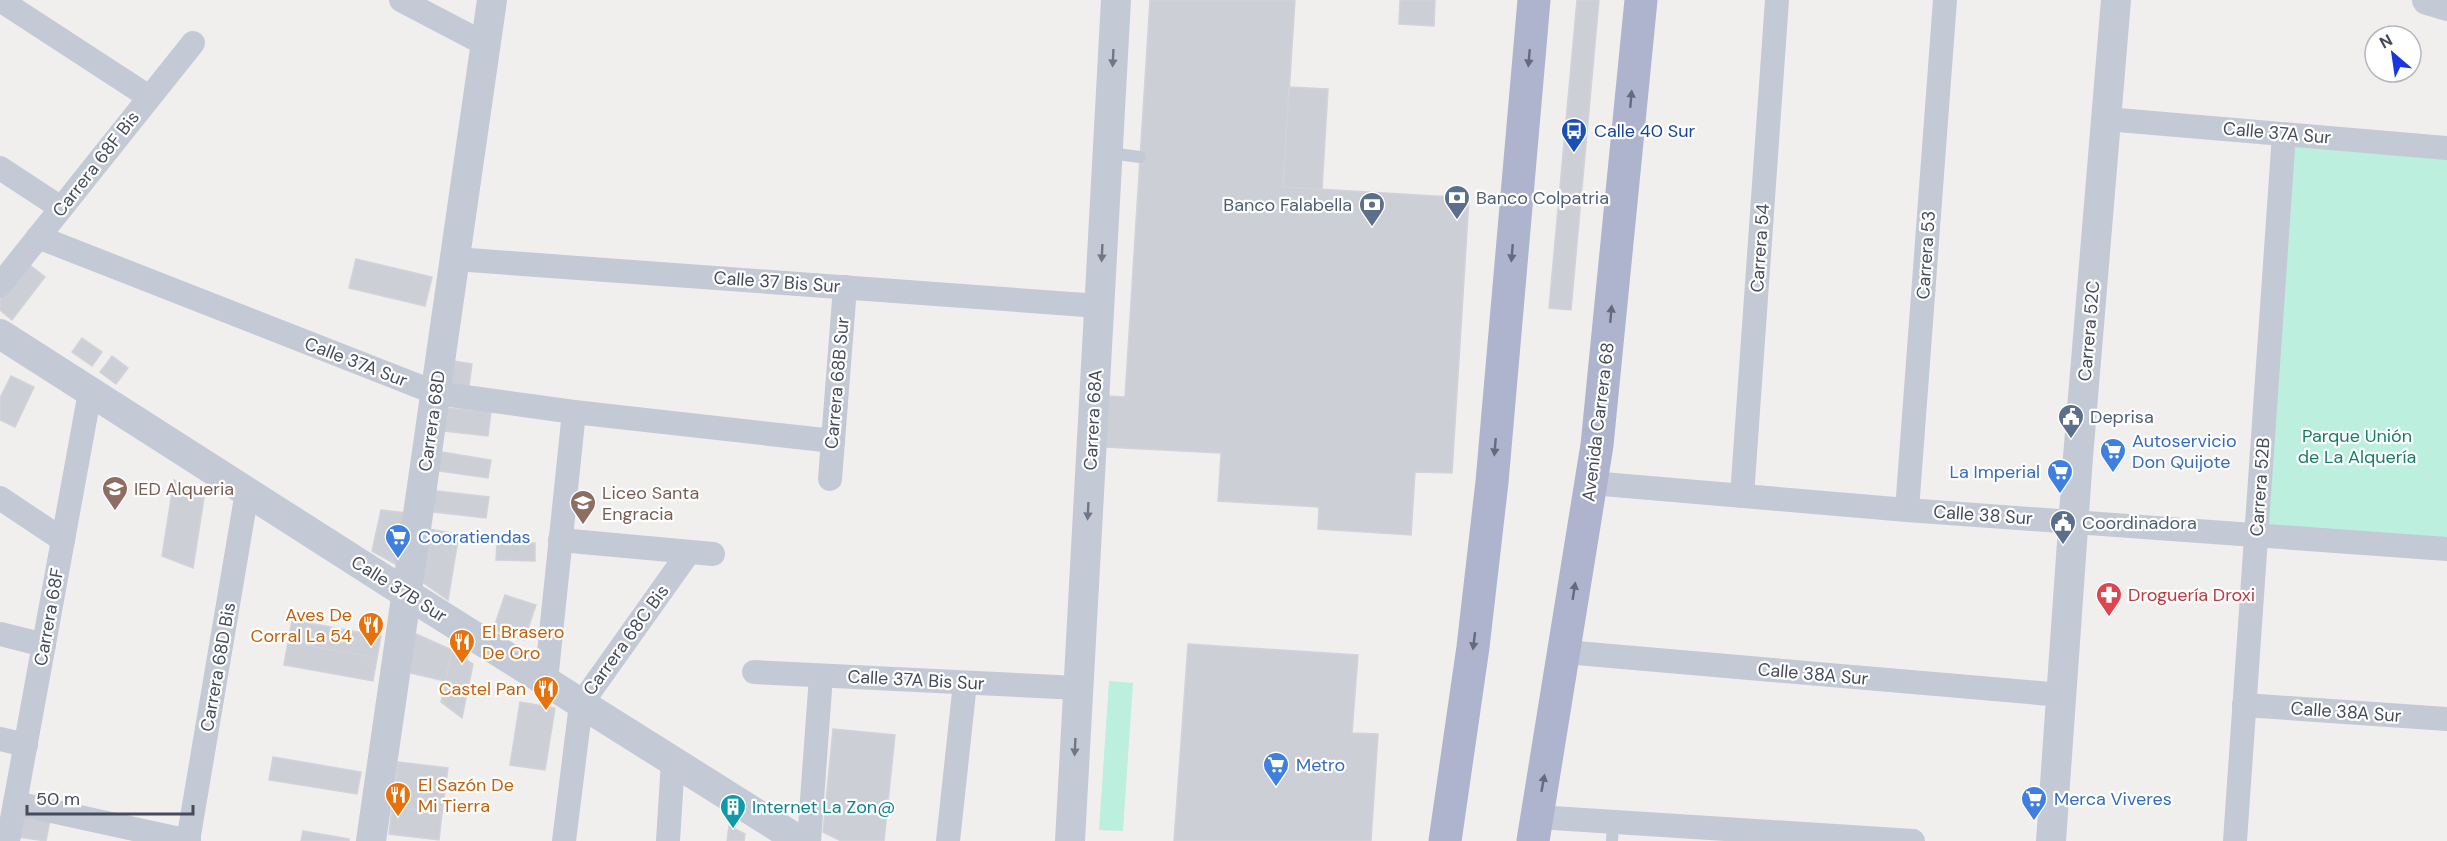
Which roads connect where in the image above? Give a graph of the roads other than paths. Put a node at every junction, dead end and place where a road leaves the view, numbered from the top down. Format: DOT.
graph roads {
  1 [pos="0,0"];
  2 [pos="401,0"];
  3 [pos="492,0"];
  4 [pos="1116,0"];
  5 [pos="1534,0"];
  6 [pos="1641,0"];
  7 [pos="1778,0"];
  8 [pos="1945,0"];
  9 [pos="2116,0"];
  10 [pos="2427,0"];
  11 [pos="2447,6"];
  12 [pos="193,43"];
  13 [pos="485,44"];
  14 [pos="149,97"];
  15 [pos="2106,119"];
  16 [pos="2284,134"];
  17 [pos="2447,148"];
  18 [pos="1107,153"];
  19 [pos="1140,157"];
  20 [pos="0,168"];
  21 [pos="61,208"];
  22 [pos="38,237"];
  23 [pos="455,259"];
  24 [pos="0,285"];
  25 [pos="845,287"];
  26 [pos="1099,306"];
  27 [pos="0,334"];
  28 [pos="90,392"];
  29 [pos="435,393"];
  30 [pos="574,412"];
  31 [pos="833,441"];
  32 [pos="830,479"];
  33 [pos="1592,483"];
  34 [pos="247,492"];
  35 [pos="1742,496"];
  36 [pos="0,498"];
  37 [pos="1907,510"];
  38 [pos="2074,522"];
  39 [pos="2257,535"];
  40 [pos="63,540"];
  41 [pos="560,540"];
  42 [pos="2447,549"];
  43 [pos="407,594"];
  44 [pos="0,634"];
  45 [pos="44,645"];
  46 [pos="1565,652"];
  47 [pos="754,672"];
  48 [pos="821,676"];
  49 [pos="546,681"];
  50 [pos="965,683"];
  51 [pos="1078,688"];
  52 [pos="2062,694"];
  53 [pos="581,704"];
  54 [pos="2244,705"];
  55 [pos="2447,719"];
  56 [pos="0,740"];
  57 [pos="26,745"];
  58 [pos="672,761"];
  59 [pos="15,803"];
  60 [pos="1535,829"];
  61 [pos="1612,831"];
  62 [pos="798,840"];
  63 [pos="9,841"];
  64 [pos="189,841"];
  65 [pos="371,841"];
  66 [pos="564,841"];
  67 [pos="668,841"];
  68 [pos="948,841"];
  69 [pos="1070,841"];
  70 [pos="1445,841"];
  71 [pos="1913,841"];
  72 [pos="2051,841"];
  73 [pos="2235,841"];
  1 -- 14 [label="street"];
  2 -- 13 [label="street"];
  3 -- 13 [label="street, Carrera 68D"];
  4 -- 18 [label="street, Carrera 68A, one-way"];
  5 -- 70 [label="main road, one-way"];
  33 -- 6 [label="main road, Avenida Carrera 68, one-way"];
  7 -- 35 [label="street, Carrera 54"];
  8 -- 37 [label="street, Carrera 53"];
  9 -- 15 [label="street, Carrera 52C"];
  10 -- 11 [label="street"];
  12 -- 14 [label="street, Carrera 68F Bis"];
  13 -- 23 [label="street, Carrera 68D"];
  14 -- 21 [label="street, Carrera 68F Bis"];
  15 -- 16 [label="street, Calle 37A Sur"];
  15 -- 38 [label="street, Carrera 52C"];
  16 -- 17 [label="street, Calle 37A Sur"];
  16 -- 39 [label="street, Carrera 52B"];
  18 -- 19 [label="lane"];
  18 -- 26 [label="street, Carrera 68A, one-way"];
  20 -- 21 [label="street"];
  21 -- 22 [label="street, Carrera 68F Bis"];
  22 -- 24 [label="street, Carrera 68F Bis"];
  22 -- 29 [label="street, Calle 37A Sur"];
  23 -- 25 [label="street, Calle 37 Bis Sur"];
  23 -- 29 [label="street, Carrera 68D"];
  25 -- 26 [label="street, Calle 37 Bis Sur"];
  25 -- 31 [label="street, Carrera 68B Sur"];
  26 -- 51 [label="street, Carrera 68A, one-way"];
  27 -- 28 [label="street, Calle 37B Sur"];
  28 -- 34 [label="street, Calle 37B Sur"];
  28 -- 40 [label="street, Carrera 68F"];
  29 -- 30 [label="street, Calle 37A Sur"];
  29 -- 43 [label="street, Carrera 68D"];
  30 -- 31 [label="street, Calle 37A Sur"];
  30 -- 41 [label="street"];
  31 -- 32 [label="street, Carrera 68B Sur"];
  33 -- 35 [label="street, Calle 38 Sur"];
  46 -- 33 [label="main road, Avenida Carrera 68, one-way"];
  34 -- 43 [label="street, Calle 37B Sur"];
  34 -- 64 [label="street, Carrera 68D Bis"];
  35 -- 37 [label="street, Calle 38 Sur"];
  36 -- 40 [label="street"];
  37 -- 38 [label="street, Calle 38 Sur"];
  38 -- 39 [label="street, Calle 38 Sur"];
  38 -- 52 [label="street, Carrera 52C"];
  39 -- 42 [label="street, Calle 38 Sur"];
  39 -- 54 [label="street, Carrera 52B"];
  40 -- 45 [label="street, Carrera 68F"];
  41 -- 49 [label="street"];
  41 -- 53 [label="street, Carrera 68C Bis"];
  43 -- 49 [label="street, Calle 37B Sur"];
  43 -- 65 [label="street, Carrera 68D"];
  44 -- 45 [label="street"];
  45 -- 57 [label="street, Carrera 68F"];
  46 -- 52 [label="street, Calle 38A Sur"];
  60 -- 46 [label="main road, Avenida Carrera 68, one-way"];
  47 -- 48 [label="street, Calle 37A Bis Sur"];
  48 -- 50 [label="street, Calle 37A Bis Sur"];
  48 -- 62 [label="street"];
  49 -- 53 [label="street, Calle 37B Sur"];
  50 -- 51 [label="street, Calle 37A Bis Sur"];
  50 -- 68 [label="street"];
  51 -- 69 [label="street, Carrera 68A, one-way"];
  52 -- 72 [label="street, Carrera 52C"];
  53 -- 58 [label="street, Calle 37B Sur"];
  53 -- 66 [label="street, Carrera 68C Bis"];
  54 -- 55 [label="street, Calle 38A Sur"];
  54 -- 73 [label="street, Carrera 52B"];
  56 -- 57 [label="street"];
  57 -- 59 [label="street, Carrera 68F"];
  58 -- 62 [label="street, Calle 37B Sur"];
  58 -- 67 [label="street"];
  59 -- 63 [label="street, Carrera 68F"];
  59 -- 64 [label="street"];
  60 -- 61 [label="street"];
  61 -- 71 [label="street"];
}
